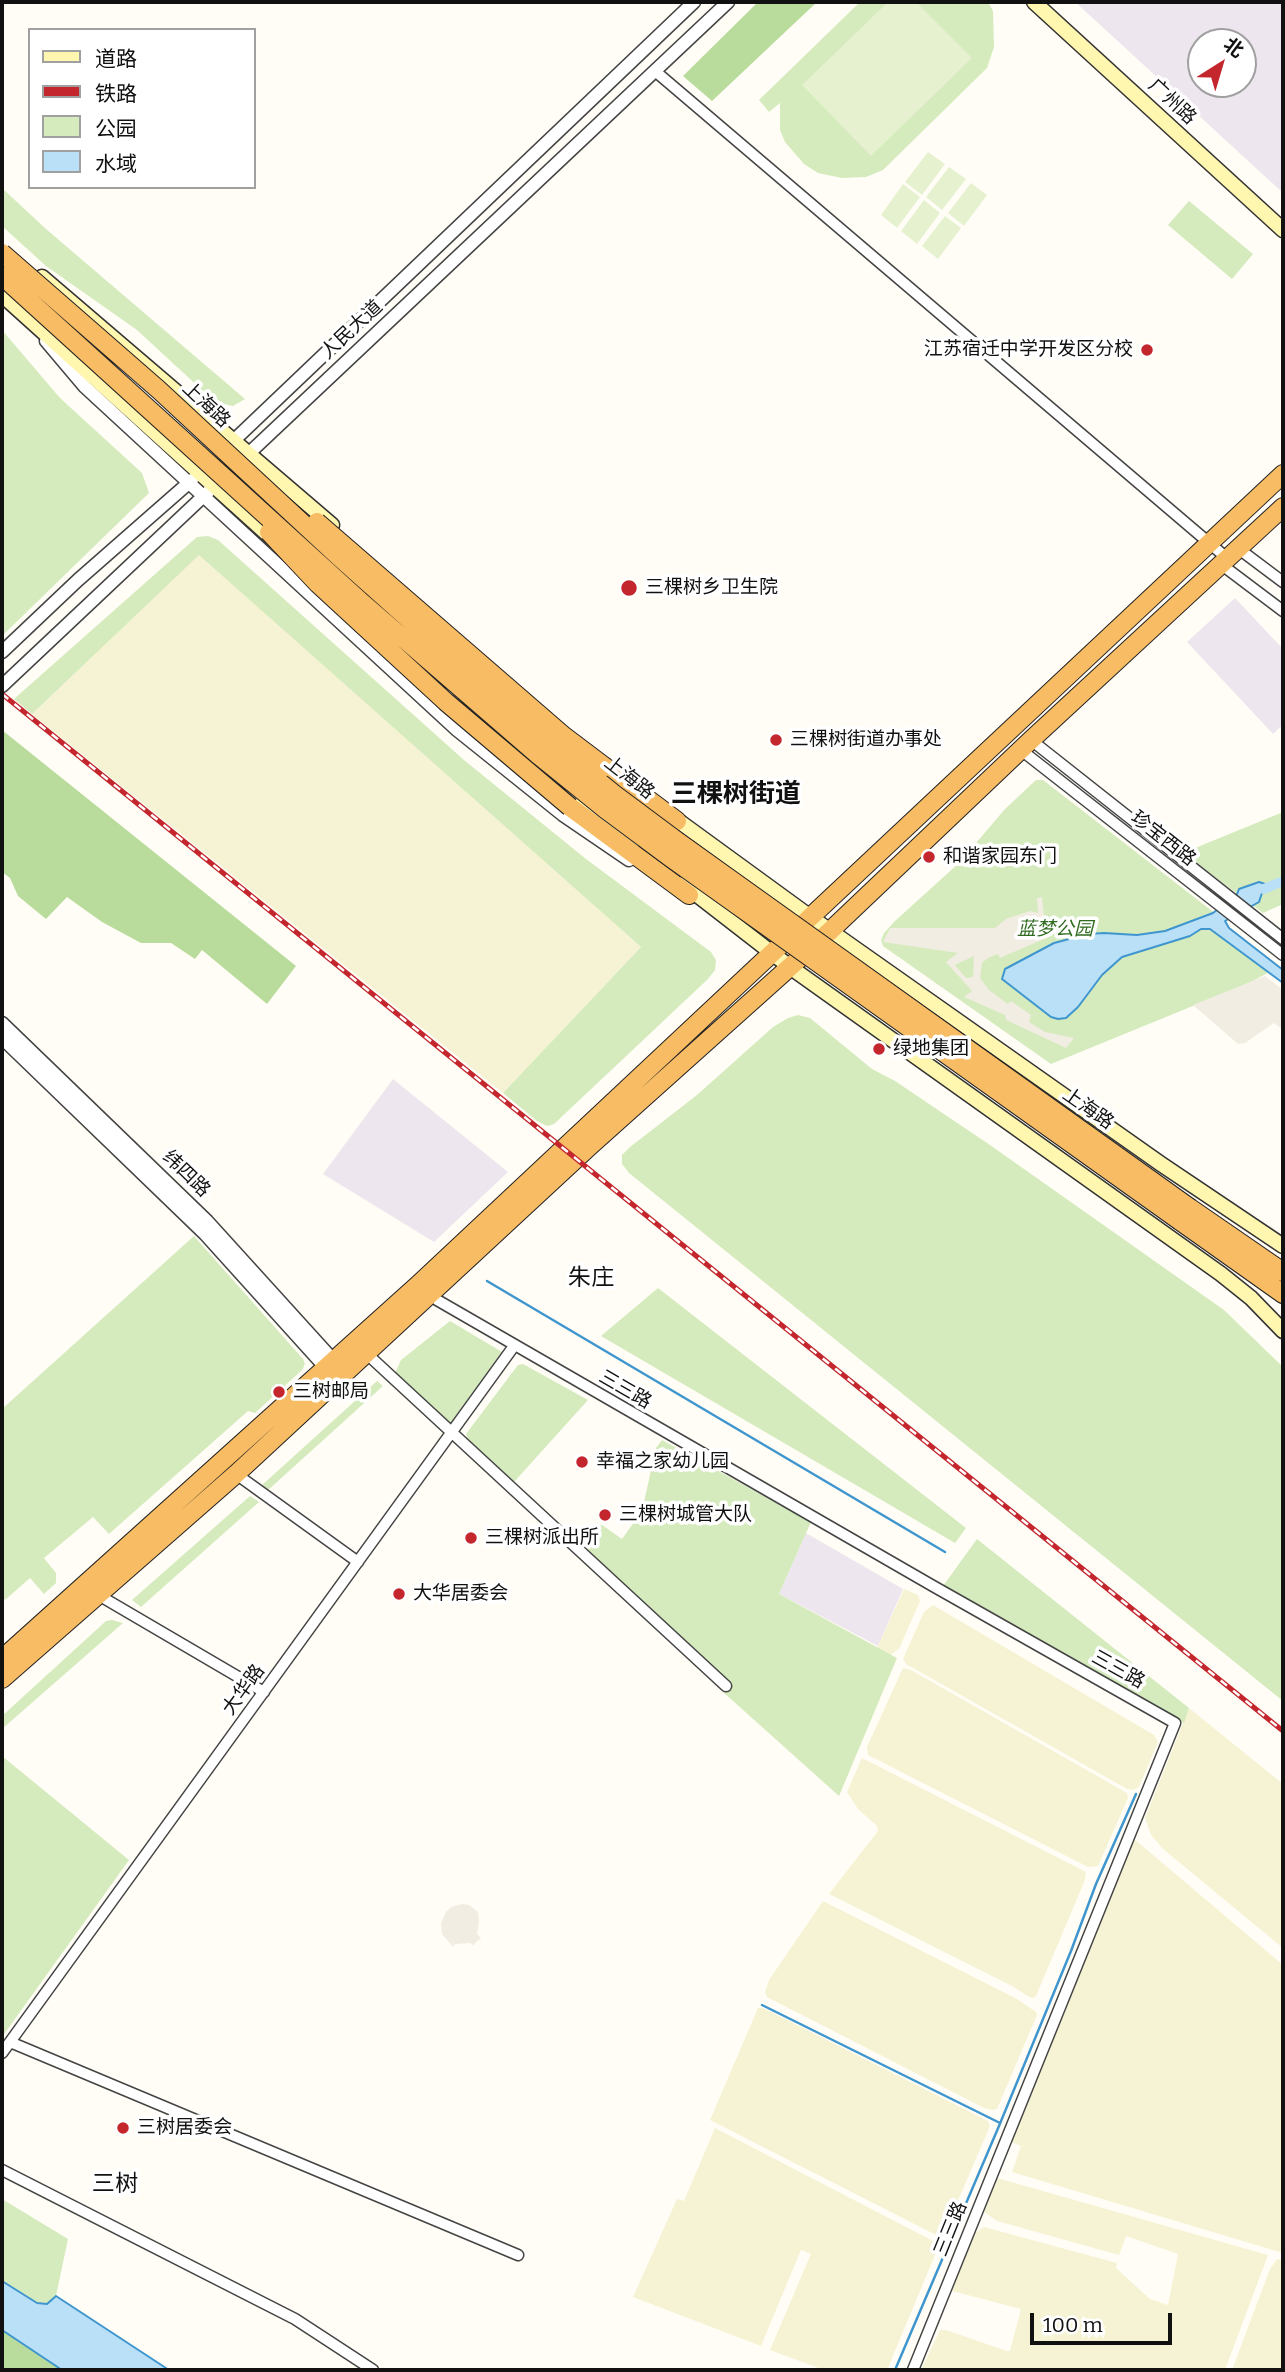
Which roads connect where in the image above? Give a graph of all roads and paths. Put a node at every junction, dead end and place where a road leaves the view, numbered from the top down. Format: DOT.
graph roads {
  1 [pos="694,2"];
  2 [pos="728,2"];
  3 [pos="1034,2"];
  4 [pos="655,71"];
  5 [pos="1283,230"];
  6 [pos="2,242"];
  7 [pos="2,253"];
  8 [pos="2,276"];
  9 [pos="2,295"];
  10 [pos="100,364"];
  11 [pos="159,390"];
  12 [pos="233,441"];
  13 [pos="248,454"];
  14 [pos="1283,474"];
  15 [pos="194,478"];
  16 [pos="209,492"];
  17 [pos="1283,507"];
  18 [pos="1210,543"];
  19 [pos="1230,557"];
  20 [pos="1283,582"];
  21 [pos="1283,611"];
  22 [pos="2,652"];
  23 [pos="2,686"];
  24 [pos="1026,745"];
  25 [pos="677,821"];
  26 [pos="689,895"];
  27 [pos="809,916"];
  28 [pos="830,931"];
  29 [pos="1283,939"];
  30 [pos="764,948"];
  31 [pos="1283,955"];
  32 [pos="790,967"];
  33 [pos="2,1023"];
  34 [pos="2,1038"];
  35 [pos="1185,1214"];
  36 [pos="1283,1247"];
  37 [pos="1245,1266"];
  38 [pos="1283,1270"];
  39 [pos="1283,1294"];
  40 [pos="437,1300"];
  41 [pos="1283,1303"];
  42 [pos="1283,1331"];
  43 [pos="514,1346"];
  44 [pos="367,1354"];
  45 [pos="330,1364"];
  46 [pos="452,1433"];
  47 [pos="236,1474"];
  48 [pos="358,1562"];
  49 [pos="91,1590"];
  50 [pos="2,1659"];
  51 [pos="2,1679"];
  52 [pos="726,1686"];
  53 [pos="264,1692"];
  54 [pos="5,2048"];
  55 [pos="2,2170"];
  56 [pos="518,2255"];
  57 [pos="373,2370"];
  58 [pos="912,2370"];
  1 -- 12 [label="street, 人民大道"];
  2 -- 4 [label="street, 人民大道"];
  3 -- 5 [label="main road, 广州路"];
  4 -- 13 [label="street, 人民大道"];
  4 -- 18 [label="street"];
  6 -- 12 [label="main road, 上海路"];
  7 -- 11 [label="highway, 上海路, bridge"];
  8 -- 10 [label="highway, 上海路, bridge"];
  9 -- 15 [label="main road"];
  10 -- 26 [label="highway, bridge"];
  10 -- 35 [label="highway, 上海路, bridge"];
  11 -- 25 [label="highway, bridge"];
  11 -- 35 [label="highway, 上海路, bridge"];
  12 -- 13 [label="main road, 上海路"];
  12 -- 15 [label="street, 人民大道"];
  13 -- 16 [label="street, 人民大道"];
  13 -- 25 [label="main road, 上海路"];
  14 -- 18 [label="highway"];
  15 -- 16 [label="main road"];
  15 -- 22 [label="street, 人民大道"];
  16 -- 23 [label="street, 人民大道"];
  16 -- 26 [label="street"];
  16 -- 30 [label="main road"];
  17 -- 19 [label="highway"];
  18 -- 19 [label="street"];
  18 -- 27 [label="highway"];
  19 -- 20 [label="street"];
  19 -- 21 [label="street"];
  19 -- 24 [label="highway"];
  24 -- 28 [label="highway"];
  24 -- 29 [label="street, 珍宝西路"];
  24 -- 31 [label="street, 珍宝西路"];
  25 -- 27 [label="main road, 上海路"];
  26 -- 30 [label="street"];
  27 -- 28 [label="main road, 上海路"];
  27 -- 30 [label="highway"];
  28 -- 32 [label="highway"];
  28 -- 36 [label="main road, 上海路"];
  30 -- 32 [label="main road"];
  30 -- 45 [label="highway"];
  32 -- 42 [label="main road"];
  32 -- 44 [label="highway"];
  33 -- 45 [label="street, 纬四路"];
  34 -- 45 [label="street, 纬四路"];
  35 -- 37 [label="highway, 上海路"];
  35 -- 38 [label="highway, 上海路"];
  37 -- 39 [label="highway, 上海路"];
  37 -- 41 [label="highway"];
  40 -- 43 [label="street, 三三路"];
  43 -- 46 [label="street, 大华路"];
  43 -- 58 [label="street, 三三路"];
  44 -- 46 [label="street"];
  44 -- 47 [label="highway"];
  45 -- 49 [label="highway"];
  46 -- 48 [label="street, 大华路"];
  46 -- 52 [label="street"];
  47 -- 48 [label="street"];
  47 -- 49 [label="highway"];
  48 -- 53 [label="street, 大华路"];
  49 -- 50 [label="highway"];
  49 -- 51 [label="highway"];
  49 -- 53 [label="street"];
  53 -- 54 [label="street, 大华路"];
  54 -- 56 [label="street"];
  55 -- 57 [label="street"];
}
